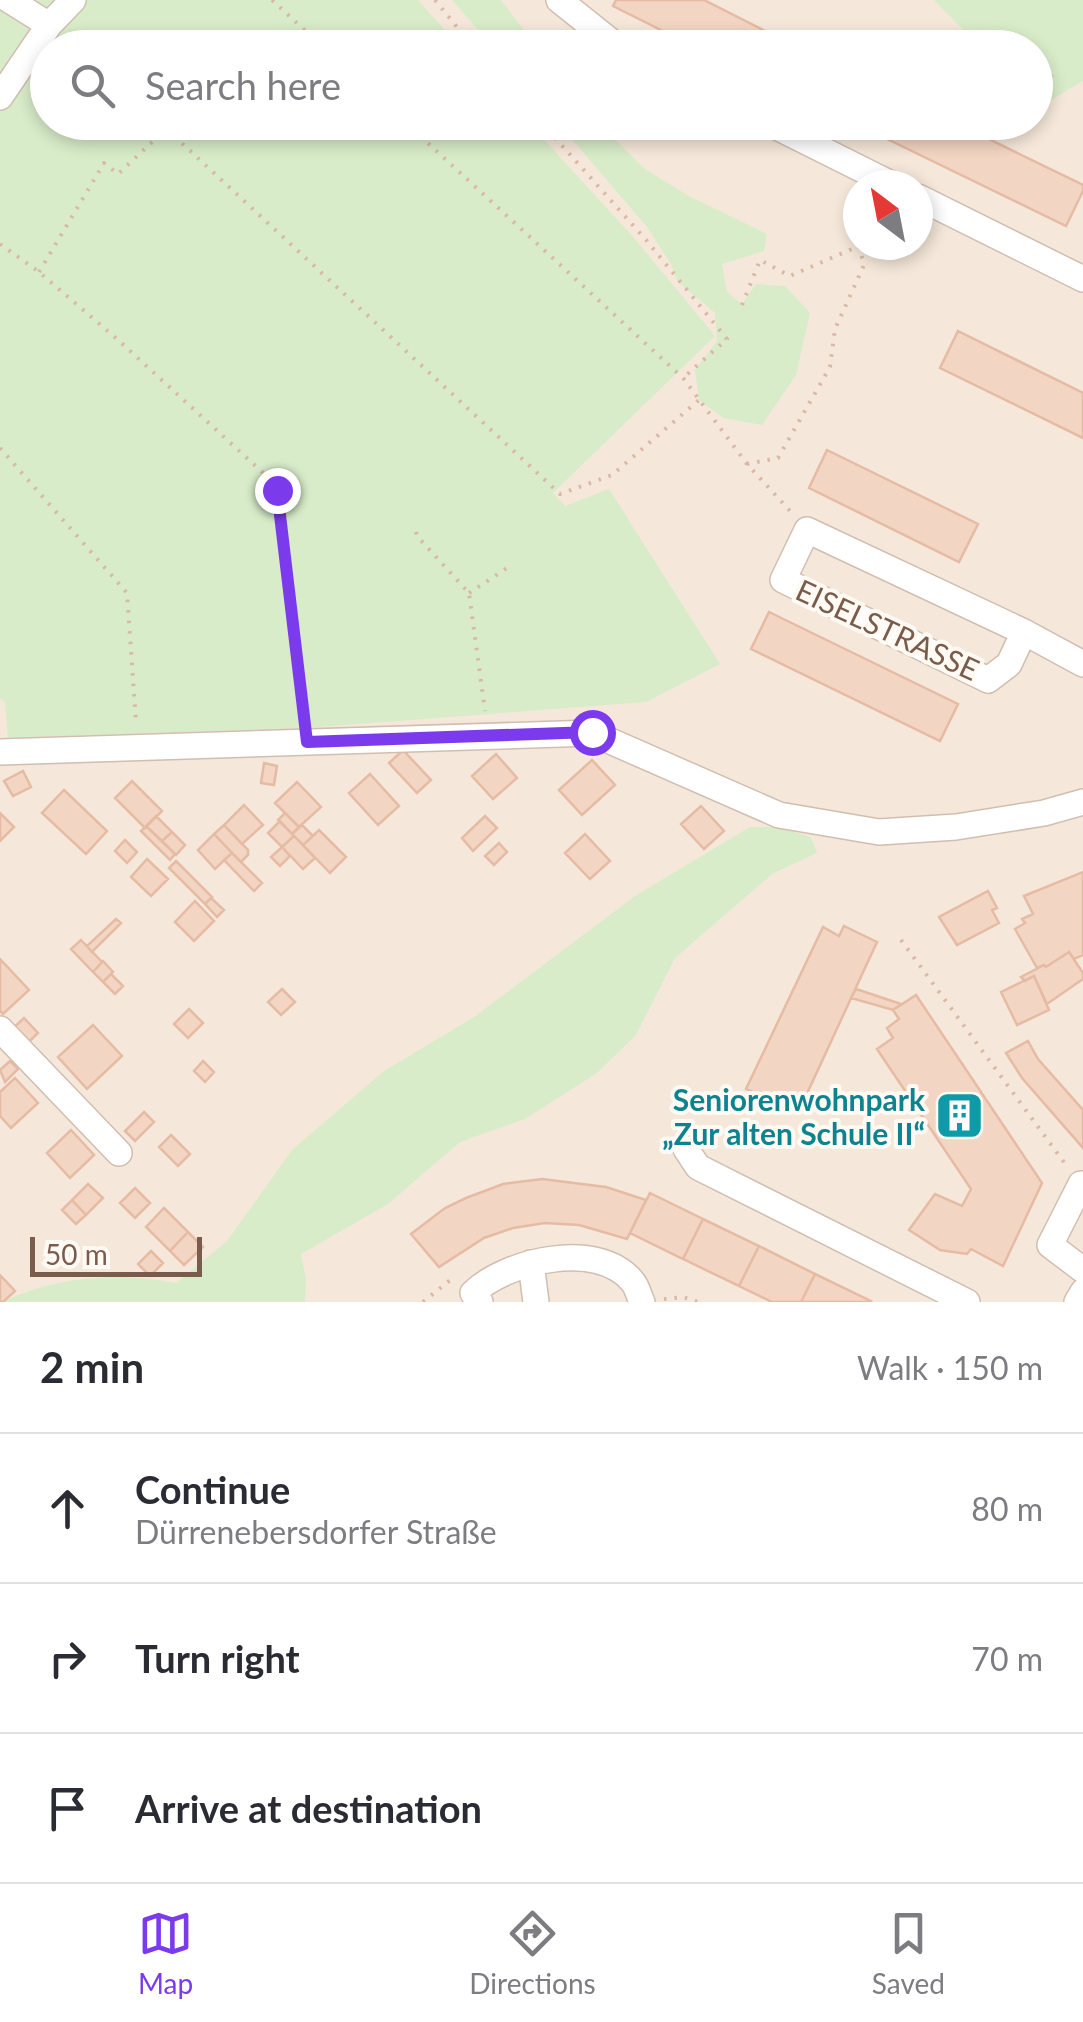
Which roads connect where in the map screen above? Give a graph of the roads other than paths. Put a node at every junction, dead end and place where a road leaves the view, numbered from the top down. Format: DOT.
graph roads {
  1 [pos="9,0"];
  2 [pos="73,0"];
  3 [pos="566,2"];
  4 [pos="48,24"];
  5 [pos="44,30"];
  6 [pos="598,30"];
  7 [pos="30,52"];
  8 [pos="0,98"];
  9 [pos="803,140"];
  10 [pos="864,170"];
  11 [pos="933,204"];
  12 [pos="1083,278"];
  13 [pos="1024,632"];
  14 [pos="1083,664"];
  15 [pos="0,752"];
  16 [pos="1083,802"];
  17 [pos="0,1030"];
  18 [pos="686,1149"];
  19 [pos="119,1153"];
  20 [pos="1081,1184"];
  21 [pos="530,1263"];
  22 [pos="1083,1270"];
  23 [pos="1083,1292"];
  24 [pos="476,1298"];
  25 [pos="653,1301"];
  26 [pos="536,1302"];
  27 [pos="967,1302"];
  28 [pos="1077,1302"];
  1 -- 4 [label="street"];
  2 -- 4 [label="street"];
  3 -- 6 [label="street"];
  4 -- 5 [label="street"];
  7 -- 8 [label="street"];
  9 -- 10 [label="street"];
  11 -- 12 [label="street"];
  13 -- 13 [label="street, EISELSTRASSE"];
  13 -- 14 [label="street, EISELSTRASSE"];
  15 -- 16 [label="street"];
  17 -- 19 [label="street"];
  18 -- 27 [label="street"];
  20 -- 22 [label="street"];
  21 -- 24 [label="street"];
  21 -- 25 [label="street"];
  21 -- 26 [label="street"];
  23 -- 28 [label="street"];
}
